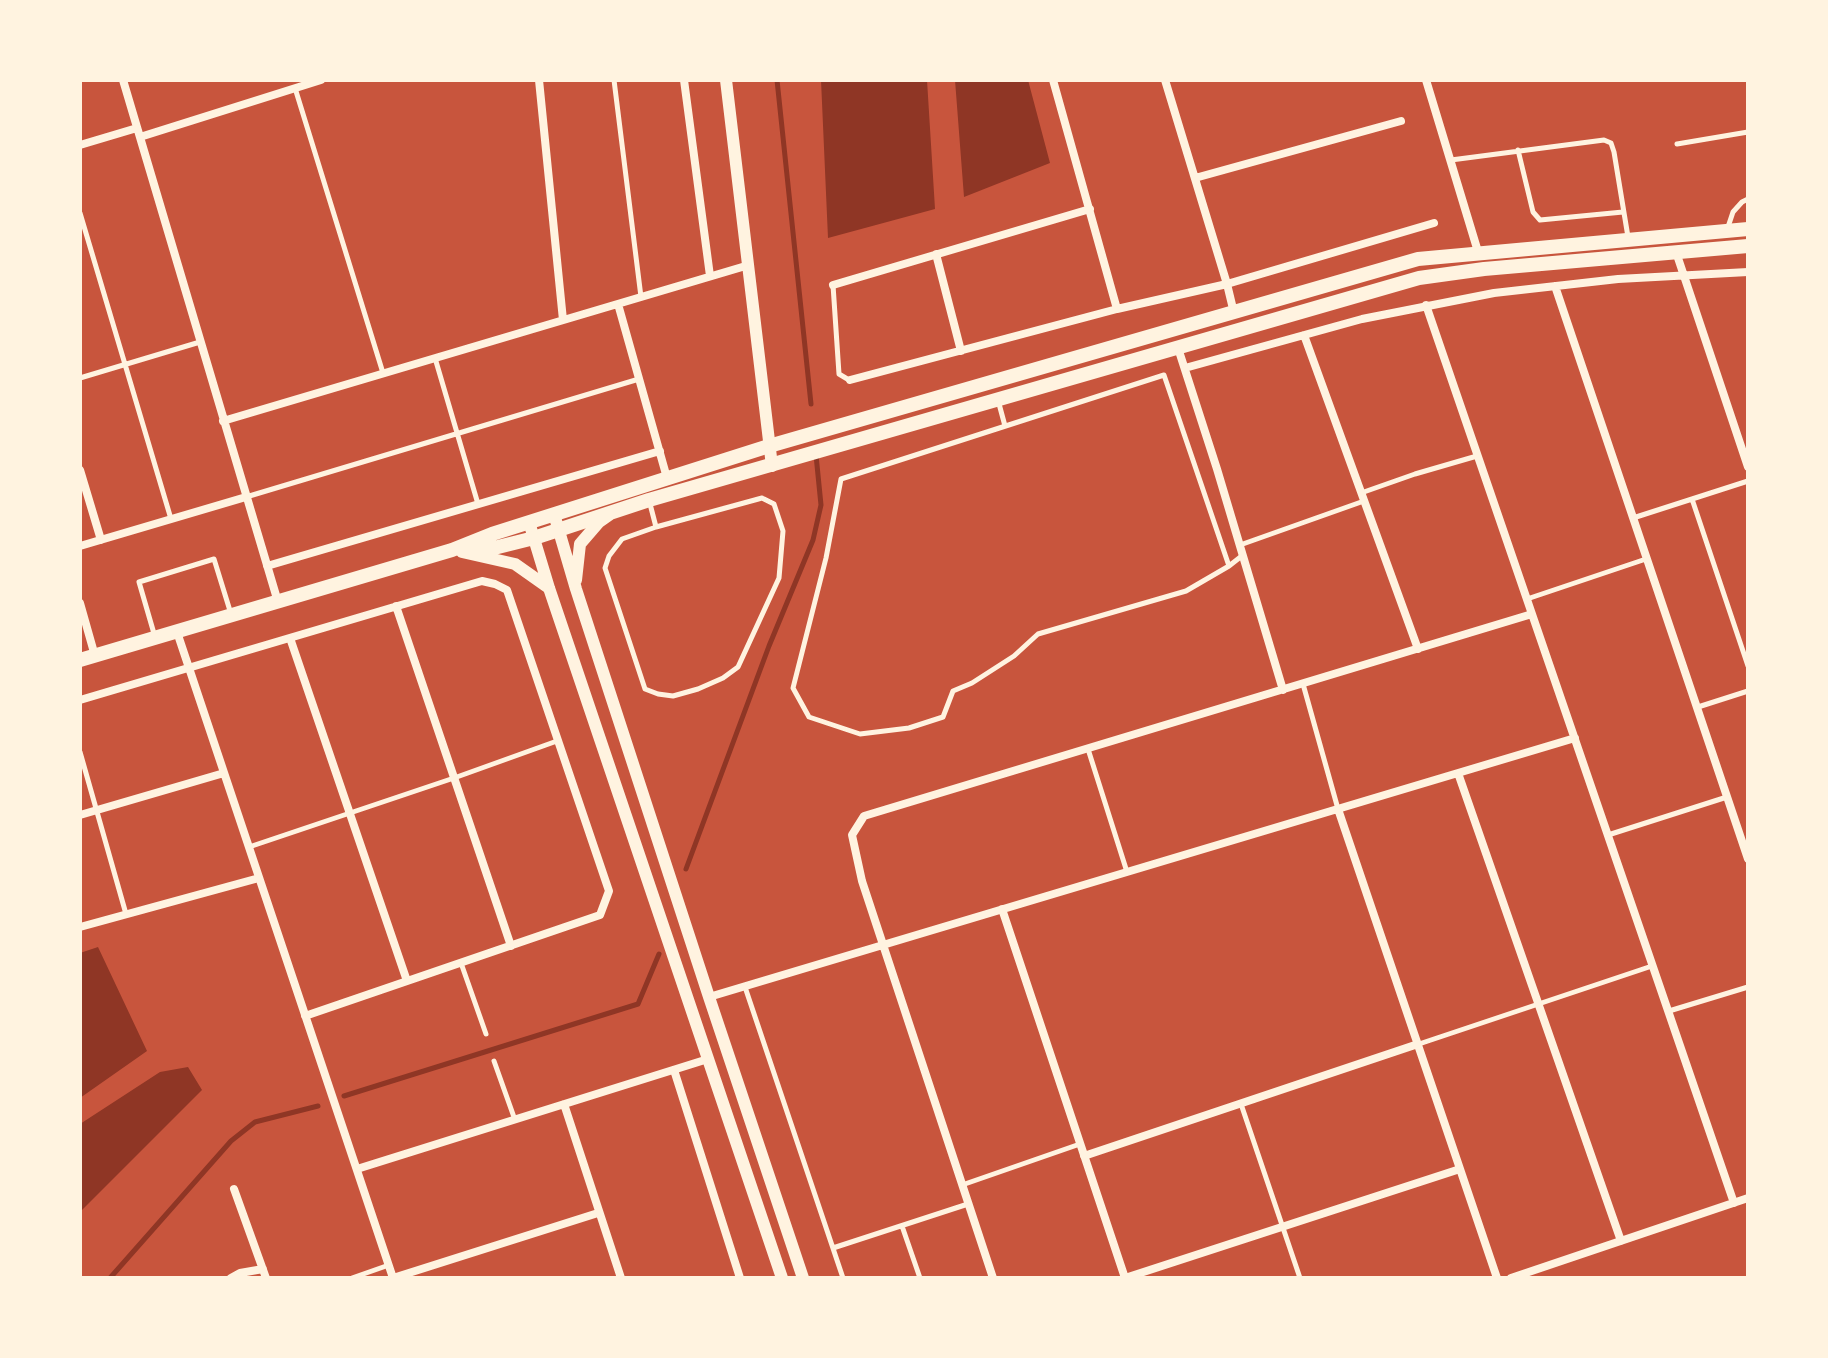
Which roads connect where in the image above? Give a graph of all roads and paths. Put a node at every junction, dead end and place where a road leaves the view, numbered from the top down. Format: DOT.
graph roads {
  1 [pos="123,80"];
  2 [pos="321,80"];
  3 [pos="539,80"];
  4 [pos="614,80"];
  5 [pos="684,80"];
  6 [pos="726,80"];
  7 [pos="1053,80"];
  8 [pos="1165,80"];
  9 [pos="1426,80"];
  10 [pos="295,88"];
  11 [pos="1401,121"];
  12 [pos="138,132"];
  13 [pos="1748,132"];
  14 [pos="1677,144"];
  15 [pos="80,145"];
  16 [pos="1518,150"];
  17 [pos="1450,160"];
  18 [pos="1195,178"];
  19 [pos="1748,199"];
  20 [pos="1090,209"];
  21 [pos="1623,212"];
  22 [pos="80,213"];
  23 [pos="1434,223"];
  24 [pos="1748,229"];
  25 [pos="1726,231"];
  26 [pos="1628,240"];
  27 [pos="1748,246"];
  28 [pos="1676,252"];
  29 [pos="1478,253"];
  30 [pos="936,254"];
  31 [pos="749,265"];
  32 [pos="1484,269"];
  33 [pos="1748,272"];
  34 [pos="1682,275"];
  35 [pos="710,276"];
  36 [pos="1227,284"];
  37 [pos="833,285"];
  38 [pos="1555,286"];
  39 [pos="641,297"];
  40 [pos="618,304"];
  41 [pos="1426,305"];
  42 [pos="1117,309"];
  43 [pos="1234,314"];
  44 [pos="563,320"];
  45 [pos="1304,335"];
  46 [pos="200,342"];
  47 [pos="1178,348"];
  48 [pos="961,351"];
  49 [pos="435,358"];
  50 [pos="125,364"];
  51 [pos="1185,368"];
  52 [pos="384,374"];
  53 [pos="80,378"];
  54 [pos="639,379"];
  55 [pos="850,380"];
  56 [pos="998,400"];
  57 [pos="223,421"];
  58 [pos="1005,426"];
  59 [pos="458,434"];
  60 [pos="769,446"];
  61 [pos="660,451"];
  62 [pos="1478,456"];
  63 [pos="772,466"];
  64 [pos="1748,467"];
  65 [pos="80,470"];
  66 [pos="667,478"];
  67 [pos="1748,481"];
  68 [pos="246,497"];
  69 [pos="1363,497"];
  70 [pos="1692,499"];
  71 [pos="649,500"];
  72 [pos="478,504"];
  73 [pos="614,511"];
  74 [pos="554,514"];
  75 [pos="1633,518"];
  76 [pos="171,520"];
  77 [pos="529,522"];
  78 [pos="656,527"];
  79 [pos="558,530"];
  80 [pos="534,538"];
  81 [pos="101,540"];
  82 [pos="1240,545"];
  83 [pos="80,546"];
  84 [pos="452,550"];
  85 [pos="1243,555"];
  86 [pos="1647,558"];
  87 [pos="267,566"];
  88 [pos="1229,566"];
  89 [pos="549,588"];
  90 [pos="576,589"];
  91 [pos="1527,599"];
  92 [pos="278,602"];
  93 [pos="80,603"];
  94 [pos="396,606"];
  95 [pos="1532,614"];
  96 [pos="231,615"];
  97 [pos="177,632"];
  98 [pos="156,638"];
  99 [pos="290,638"];
  100 [pos="1418,649"];
  101 [pos="95,656"];
  102 [pos="80,660"];
  103 [pos="1748,666"];
  104 [pos="189,668"];
  105 [pos="1303,684"];
  106 [pos="1283,690"];
  107 [pos="1748,691"];
  108 [pos="80,700"];
  109 [pos="1697,708"];
  110 [pos="1575,738"];
  111 [pos="558,741"];
  112 [pos="1088,749"];
  113 [pos="80,752"];
  114 [pos="224,773"];
  115 [pos="1458,773"];
  116 [pos="454,778"];
  117 [pos="1727,797"];
  118 [pos="1338,809"];
  119 [pos="96,810"];
  120 [pos="351,814"];
  121 [pos="80,815"];
  122 [pos="1608,835"];
  123 [pos="249,847"];
  124 [pos="1748,859"];
  125 [pos="1127,872"];
  126 [pos="259,878"];
  127 [pos="1002,909"];
  128 [pos="126,914"];
  129 [pos="80,927"];
  130 [pos="883,945"];
  131 [pos="511,946"];
  132 [pos="461,963"];
  133 [pos="1653,966"];
  134 [pos="407,981"];
  135 [pos="745,986"];
  136 [pos="1748,987"];
  137 [pos="709,997"];
  138 [pos="1538,1004"];
  139 [pos="1668,1012"];
  140 [pos="305,1016"];
  141 [pos="486,1034"];
  142 [pos="1418,1044"];
  143 [pos="708,1059"];
  144 [pos="494,1061"];
  145 [pos="674,1070"];
  146 [pos="1241,1103"];
  147 [pos="564,1104"];
  148 [pos="515,1120"];
  149 [pos="1080,1144"];
  150 [pos="1084,1156"];
  151 [pos="357,1169"];
  152 [pos="1460,1169"];
  153 [pos="962,1185"];
  154 [pos="234,1189"];
  155 [pos="1748,1198"];
  156 [pos="1734,1203"];
  157 [pos="969,1204"];
  158 [pos="598,1213"];
  159 [pos="902,1226"];
  160 [pos="1282,1226"];
  161 [pos="1621,1241"];
  162 [pos="833,1248"];
  163 [pos="389,1265"];
  164 [pos="264,1274"];
  165 [pos="231,1278"];
  166 [pos="352,1278"];
  167 [pos="393,1278"];
  168 [pos="621,1278"];
  169 [pos="740,1278"];
  170 [pos="782,1278"];
  171 [pos="803,1278"];
  172 [pos="843,1278"];
  173 [pos="920,1278"];
  174 [pos="993,1278"];
  175 [pos="1125,1278"];
  176 [pos="1300,1278"];
  177 [pos="1497,1278"];
  178 [pos="1511,1278"];
  1 -- 12 [label="street"];
  2 -- 10 [label="street"];
  3 -- 44 [label="street"];
  4 -- 39 [label="lane"];
  5 -- 35 [label="street"];
  6 -- 31 [label="street"];
  7 -- 20 [label="street"];
  8 -- 18 [label="street"];
  9 -- 17 [label="street"];
  10 -- 12 [label="street"];
  10 -- 52 [label="lane"];
  11 -- 18 [label="street"];
  12 -- 15 [label="street"];
  12 -- 46 [label="street"];
  13 -- 14 [label="lane"];
  16 -- 17 [label="lane"];
  16 -- 21 [label="lane"];
  16 -- 21 [label="lane"];
  17 -- 29 [label="street"];
  18 -- 36 [label="street"];
  19 -- 25 [label="lane"];
  20 -- 30 [label="street"];
  20 -- 42 [label="street"];
  21 -- 26 [label="lane"];
  22 -- 50 [label="lane"];
  23 -- 36 [label="street"];
  24 -- 25 [label="main road"];
  25 -- 26 [label="main road"];
  26 -- 29 [label="main road"];
  27 -- 28 [label="main road"];
  28 -- 32 [label="main road"];
  28 -- 34 [label="street"];
  29 -- 32 [label="street"];
  29 -- 43 [label="main road"];
  30 -- 37 [label="street"];
  30 -- 48 [label="street"];
  31 -- 35 [label="street"];
  31 -- 60 [label="street"];
  32 -- 47 [label="main road"];
  33 -- 34 [label="street"];
  34 -- 38 [label="street"];
  34 -- 64 [label="street"];
  35 -- 39 [label="street"];
  36 -- 42 [label="street"];
  36 -- 43 [label="street"];
  37 -- 55 [label="lane"];
  38 -- 41 [label="street"];
  38 -- 75 [label="street"];
  39 -- 40 [label="street"];
  40 -- 44 [label="street"];
  40 -- 54 [label="street"];
  41 -- 45 [label="street"];
  41 -- 62 [label="street"];
  42 -- 48 [label="street"];
  43 -- 60 [label="main road"];
  44 -- 49 [label="street"];
  45 -- 51 [label="street"];
  45 -- 69 [label="street"];
  46 -- 50 [label="lane"];
  46 -- 57 [label="street"];
  47 -- 51 [label="street"];
  47 -- 56 [label="main road"];
  48 -- 55 [label="street"];
  49 -- 52 [label="street"];
  49 -- 59 [label="lane"];
  50 -- 53 [label="lane"];
  50 -- 76 [label="lane"];
  51 -- 82 [label="street"];
  52 -- 57 [label="street"];
  54 -- 59 [label="lane"];
  54 -- 61 [label="street"];
  56 -- 58 [label="lane"];
  56 -- 63 [label="main road"];
  57 -- 68 [label="street"];
  58 -- 88 [label="lane"];
  58 -- 88 [label="lane"];
  59 -- 68 [label="lane"];
  59 -- 72 [label="lane"];
  60 -- 63 [label="street"];
  60 -- 66 [label="main road"];
  61 -- 66 [label="street"];
  61 -- 72 [label="street"];
  62 -- 69 [label="lane"];
  62 -- 91 [label="street"];
  63 -- 71 [label="main road"];
  65 -- 81 [label="street"];
  66 -- 74 [label="main road"];
  67 -- 70 [label="lane"];
  68 -- 76 [label="street"];
  68 -- 87 [label="street"];
  69 -- 82 [label="lane"];
  69 -- 100 [label="street"];
  70 -- 75 [label="lane"];
  70 -- 103 [label="lane"];
  71 -- 73 [label="main road"];
  71 -- 78 [label="lane"];
  72 -- 87 [label="street"];
  73 -- 79 [label="main road"];
  73 -- 90 [label="street"];
  74 -- 77 [label="main road"];
  74 -- 79 [label="street"];
  75 -- 86 [label="street"];
  76 -- 81 [label="street"];
  77 -- 80 [label="street"];
  77 -- 84 [label="main road"];
  78 -- 78 [label="lane"];
  79 -- 80 [label="main road"];
  79 -- 90 [label="street"];
  80 -- 84 [label="main road"];
  80 -- 89 [label="street"];
  81 -- 83 [label="street"];
  82 -- 85 [label="street"];
  84 -- 89 [label="street"];
  84 -- 92 [label="main road"];
  85 -- 88 [label="lane"];
  85 -- 106 [label="street"];
  86 -- 91 [label="lane"];
  86 -- 109 [label="street"];
  87 -- 92 [label="street"];
  89 -- 143 [label="street"];
  90 -- 137 [label="street"];
  91 -- 95 [label="street"];
  92 -- 96 [label="main road"];
  93 -- 101 [label="street"];
  94 -- 99 [label="street"];
  94 -- 111 [label="street"];
  94 -- 116 [label="street"];
  95 -- 100 [label="street"];
  95 -- 110 [label="street"];
  96 -- 97 [label="main road"];
  96 -- 98 [label="lane"];
  97 -- 98 [label="main road"];
  97 -- 104 [label="street"];
  98 -- 101 [label="main road"];
  99 -- 104 [label="street"];
  99 -- 120 [label="street"];
  100 -- 105 [label="street"];
  101 -- 102 [label="main road"];
  104 -- 108 [label="street"];
  104 -- 114 [label="street"];
  105 -- 106 [label="street"];
  105 -- 118 [label="lane"];
  106 -- 112 [label="street"];
  107 -- 109 [label="lane"];
  109 -- 117 [label="street"];
  110 -- 115 [label="street"];
  110 -- 122 [label="street"];
  111 -- 116 [label="lane"];
  111 -- 131 [label="street"];
  112 -- 125 [label="lane"];
  112 -- 130 [label="street"];
  113 -- 119 [label="lane"];
  114 -- 119 [label="street"];
  114 -- 123 [label="street"];
  115 -- 118 [label="street"];
  115 -- 138 [label="street"];
  116 -- 120 [label="lane"];
  116 -- 131 [label="street"];
  117 -- 122 [label="lane"];
  117 -- 124 [label="street"];
  118 -- 125 [label="street"];
  118 -- 142 [label="street"];
  119 -- 121 [label="street"];
  119 -- 128 [label="lane"];
  120 -- 123 [label="lane"];
  120 -- 134 [label="street"];
  122 -- 133 [label="street"];
  123 -- 126 [label="street"];
  125 -- 127 [label="street"];
  126 -- 128 [label="street"];
  126 -- 140 [label="street"];
  127 -- 130 [label="street"];
  127 -- 149 [label="street"];
  128 -- 129 [label="street"];
  130 -- 135 [label="street"];
  130 -- 153 [label="street"];
  131 -- 132 [label="street"];
  132 -- 134 [label="street"];
  132 -- 141 [label="lane"];
  133 -- 138 [label="lane"];
  133 -- 139 [label="street"];
  134 -- 140 [label="street"];
  135 -- 137 [label="street"];
  135 -- 162 [label="lane"];
  136 -- 139 [label="lane"];
  137 -- 171 [label="street"];
  138 -- 142 [label="lane"];
  138 -- 161 [label="street"];
  139 -- 156 [label="street"];
  140 -- 151 [label="street"];
  142 -- 146 [label="street"];
  142 -- 152 [label="street"];
  143 -- 145 [label="street"];
  143 -- 170 [label="street"];
  144 -- 148 [label="lane"];
  145 -- 147 [label="street"];
  145 -- 169 [label="street"];
  146 -- 150 [label="street"];
  146 -- 160 [label="lane"];
  147 -- 148 [label="street"];
  147 -- 158 [label="street"];
  148 -- 151 [label="street"];
  149 -- 150 [label="street"];
  149 -- 153 [label="lane"];
  150 -- 175 [label="street"];
  151 -- 163 [label="street"];
  152 -- 160 [label="street"];
  152 -- 177 [label="street"];
  153 -- 157 [label="street"];
  154 -- 164 [label="street"];
  155 -- 156 [label="street"];
  156 -- 161 [label="street"];
  157 -- 159 [label="lane"];
  157 -- 174 [label="street"];
  158 -- 167 [label="street"];
  158 -- 168 [label="street"];
  159 -- 162 [label="lane"];
  159 -- 173 [label="lane"];
  160 -- 175 [label="street"];
  160 -- 176 [label="lane"];
  161 -- 178 [label="street"];
  162 -- 172 [label="lane"];
  163 -- 166 [label="lane"];
  163 -- 167 [label="street"];
  164 -- 165 [label="street"];
}
